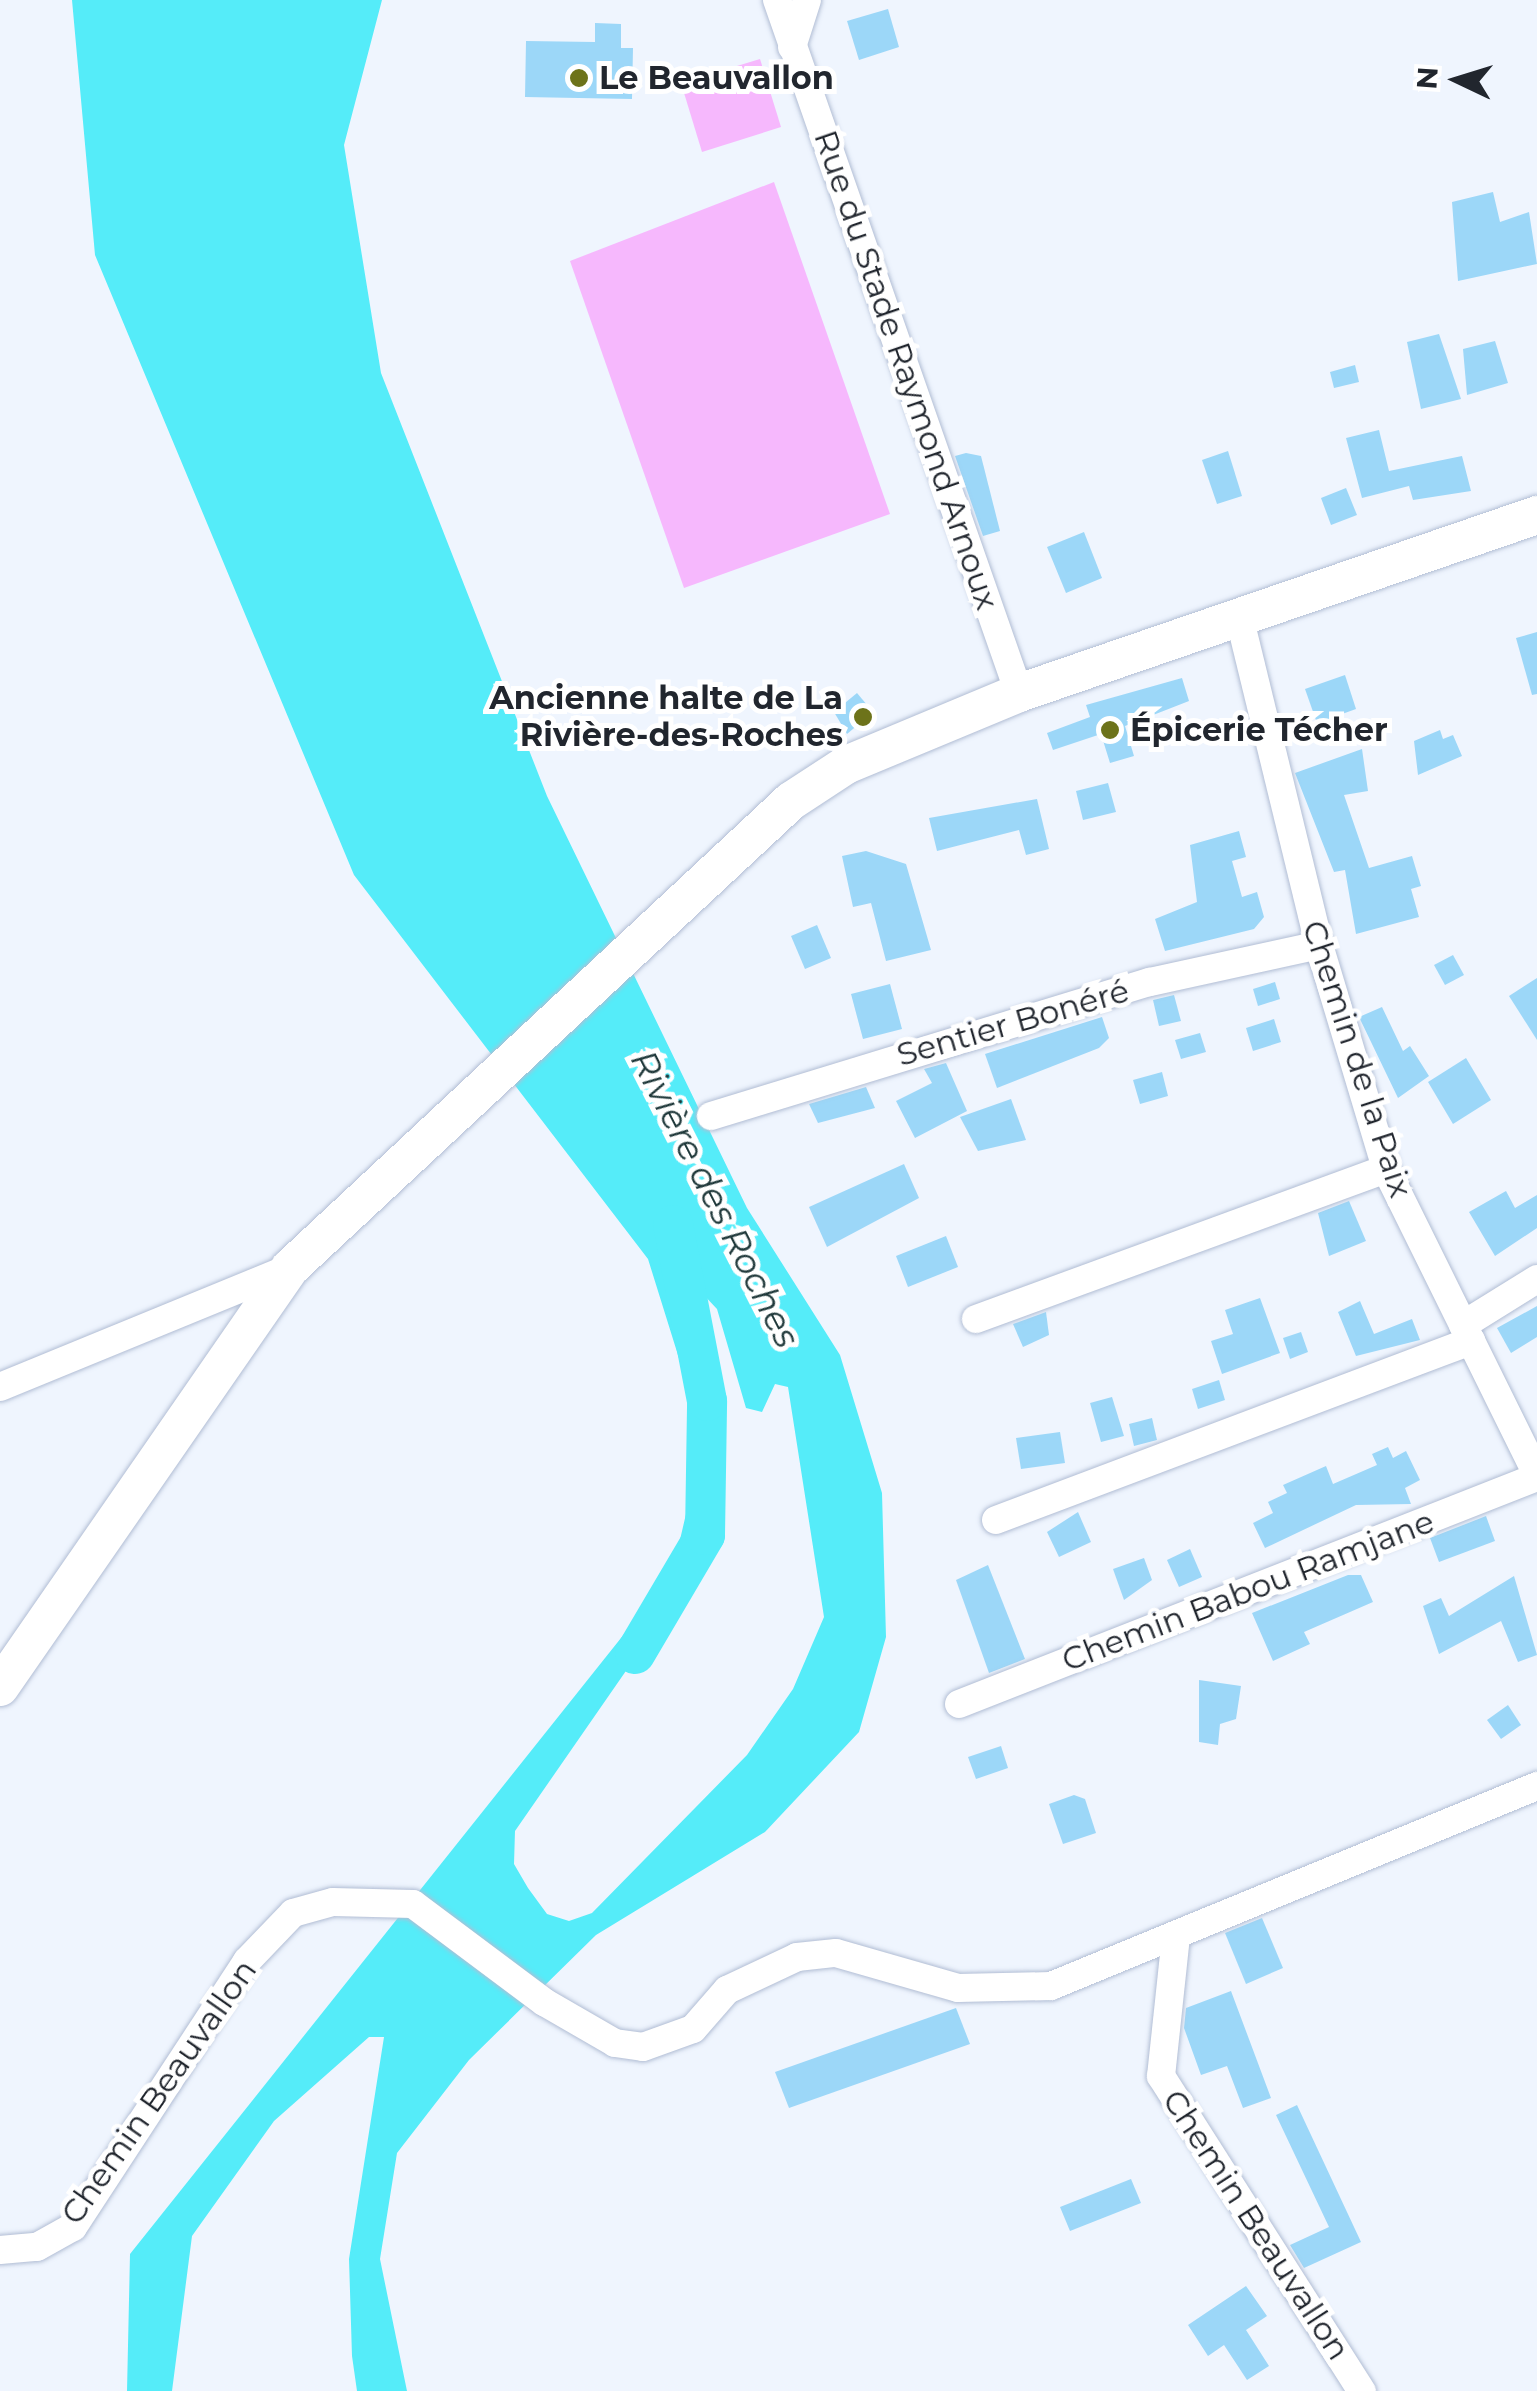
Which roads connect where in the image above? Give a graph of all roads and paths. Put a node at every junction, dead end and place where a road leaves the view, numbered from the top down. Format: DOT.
graph roads {
  1 [pos="777,0"];
  2 [pos="807,0"];
  3 [pos="792,46"];
  4 [pos="1537,515"];
  5 [pos="1240,620"];
  6 [pos="1020,692"];
  7 [pos="1318,945"];
  8 [pos="711,1116"];
  9 [pos="1386,1169"];
  10 [pos="290,1268"];
  11 [pos="1537,1278"];
  12 [pos="976,1319"];
  13 [pos="1467,1333"];
  14 [pos="0,1387"];
  15 [pos="1537,1476"];
  16 [pos="996,1520"];
  17 [pos="0,1686"];
  18 [pos="959,1704"];
  19 [pos="1537,1786"];
  20 [pos="1176,1936"];
  21 [pos="0,2250"];
  22 [pos="1362,2391"];
  1 -- 3 [label="street, Rue du Stade Raymond Arnoux"];
  2 -- 3 [label="street"];
  3 -- 6 [label="street, Rue du Stade Raymond Arnoux"];
  4 -- 5 [label="main road"];
  5 -- 6 [label="main road"];
  5 -- 7 [label="street, Chemin de la Paix"];
  6 -- 10 [label="main road"];
  7 -- 8 [label="street, Sentier Bonéré"];
  7 -- 9 [label="street, Chemin de la Paix"];
  9 -- 12 [label="street"];
  9 -- 13 [label="street, Chemin de la Paix"];
  10 -- 14 [label="street"];
  10 -- 17 [label="main road"];
  11 -- 13 [label="street"];
  13 -- 15 [label="street, Chemin de la Paix"];
  13 -- 16 [label="street"];
  15 -- 18 [label="street, Chemin Babou Ramjane"];
  19 -- 20 [label="street, Chemin Beauvallon"];
  20 -- 21 [label="street, Chemin Beauvallon"];
  20 -- 22 [label="street, Chemin Beauvallon"];
}
